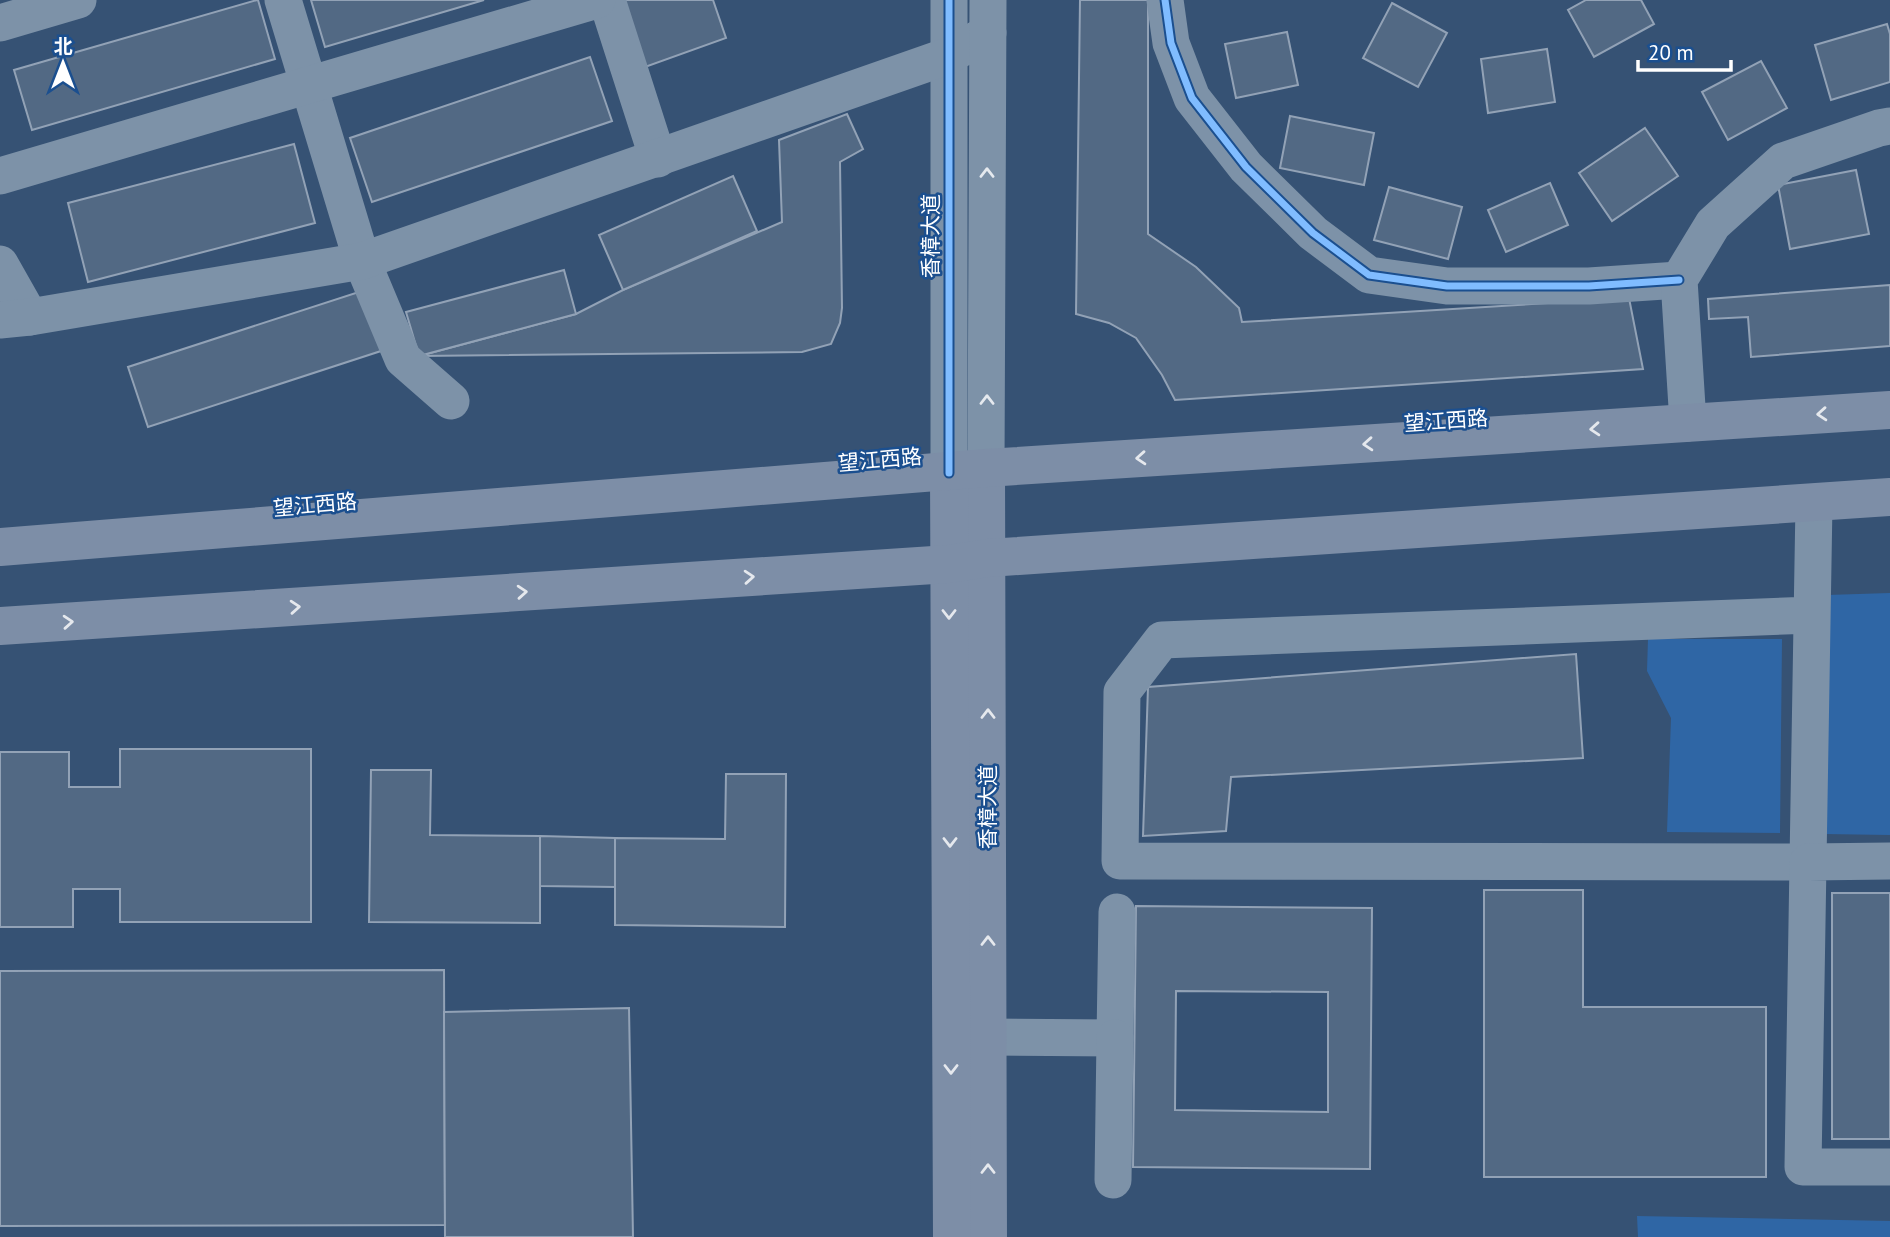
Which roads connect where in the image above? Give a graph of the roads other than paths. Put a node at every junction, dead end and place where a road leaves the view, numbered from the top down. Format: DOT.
graph roads {
  1 [pos="78,0"];
  2 [pos="283,0"];
  3 [pos="597,0"];
  4 [pos="607,0"];
  5 [pos="948,0"];
  6 [pos="1165,0"];
  7 [pos="988,16"];
  8 [pos="0,23"];
  9 [pos="948,56"];
  10 [pos="308,85"];
  11 [pos="1890,126"];
  12 [pos="658,159"];
  13 [pos="0,176"];
  14 [pos="362,261"];
  15 [pos="0,264"];
  16 [pos="1679,281"];
  17 [pos="15,318"];
  18 [pos="450,401"];
  19 [pos="1890,410"];
  20 [pos="1688,423"];
  21 [pos="986,468"];
  22 [pos="949,473"];
  23 [pos="1890,497"];
  24 [pos="1814,503"];
  25 [pos="0,547"];
  26 [pos="988,558"];
  27 [pos="949,564"];
  28 [pos="1812,615"];
  29 [pos="0,626"];
  30 [pos="1890,861"];
  31 [pos="1808,862"];
  32 [pos="1117,912"];
  33 [pos="988,1037"];
  34 [pos="1115,1038"];
  35 [pos="1890,1167"];
  36 [pos="1113,1180"];
  37 [pos="952,1237"];
  38 [pos="988,1237"];
  1 -- 8 [label="street"];
  2 -- 10 [label="street"];
  3 -- 10 [label="street"];
  4 -- 12 [label="street"];
  5 -- 9 [label="street, 香樟大道"];
  6 -- 16 [label="street"];
  7 -- 9 [label="street"];
  21 -- 7 [label="street, 香樟大道, one-way"];
  9 -- 12 [label="street"];
  9 -- 22 [label="street, 香樟大道"];
  10 -- 13 [label="street"];
  10 -- 14 [label="street"];
  11 -- 16 [label="street"];
  12 -- 14 [label="street"];
  14 -- 17 [label="street"];
  14 -- 18 [label="street"];
  15 -- 17 [label="street"];
  16 -- 20 [label="street"];
  19 -- 20 [label="main road, 望江西路, one-way"];
  20 -- 21 [label="main road, 望江西路, one-way"];
  21 -- 22 [label="main road, 望江西路"];
  21 -- 26 [label="main road, 香樟大道"];
  22 -- 25 [label="main road, 望江西路"];
  22 -- 27 [label="main road, 香樟大道"];
  23 -- 24 [label="main road"];
  24 -- 26 [label="main road"];
  24 -- 28 [label="street"];
  26 -- 27 [label="main road"];
  33 -- 26 [label="main road, 香樟大道, one-way"];
  29 -- 27 [label="main road, one-way"];
  27 -- 37 [label="main road, 香樟大道, one-way"];
  28 -- 31 [label="street"];
  28 -- 31 [label="street"];
  30 -- 31 [label="street"];
  31 -- 35 [label="street"];
  32 -- 34 [label="street"];
  33 -- 34 [label="street"];
  38 -- 33 [label="main road, 香樟大道, one-way"];
  34 -- 36 [label="street"];
}
